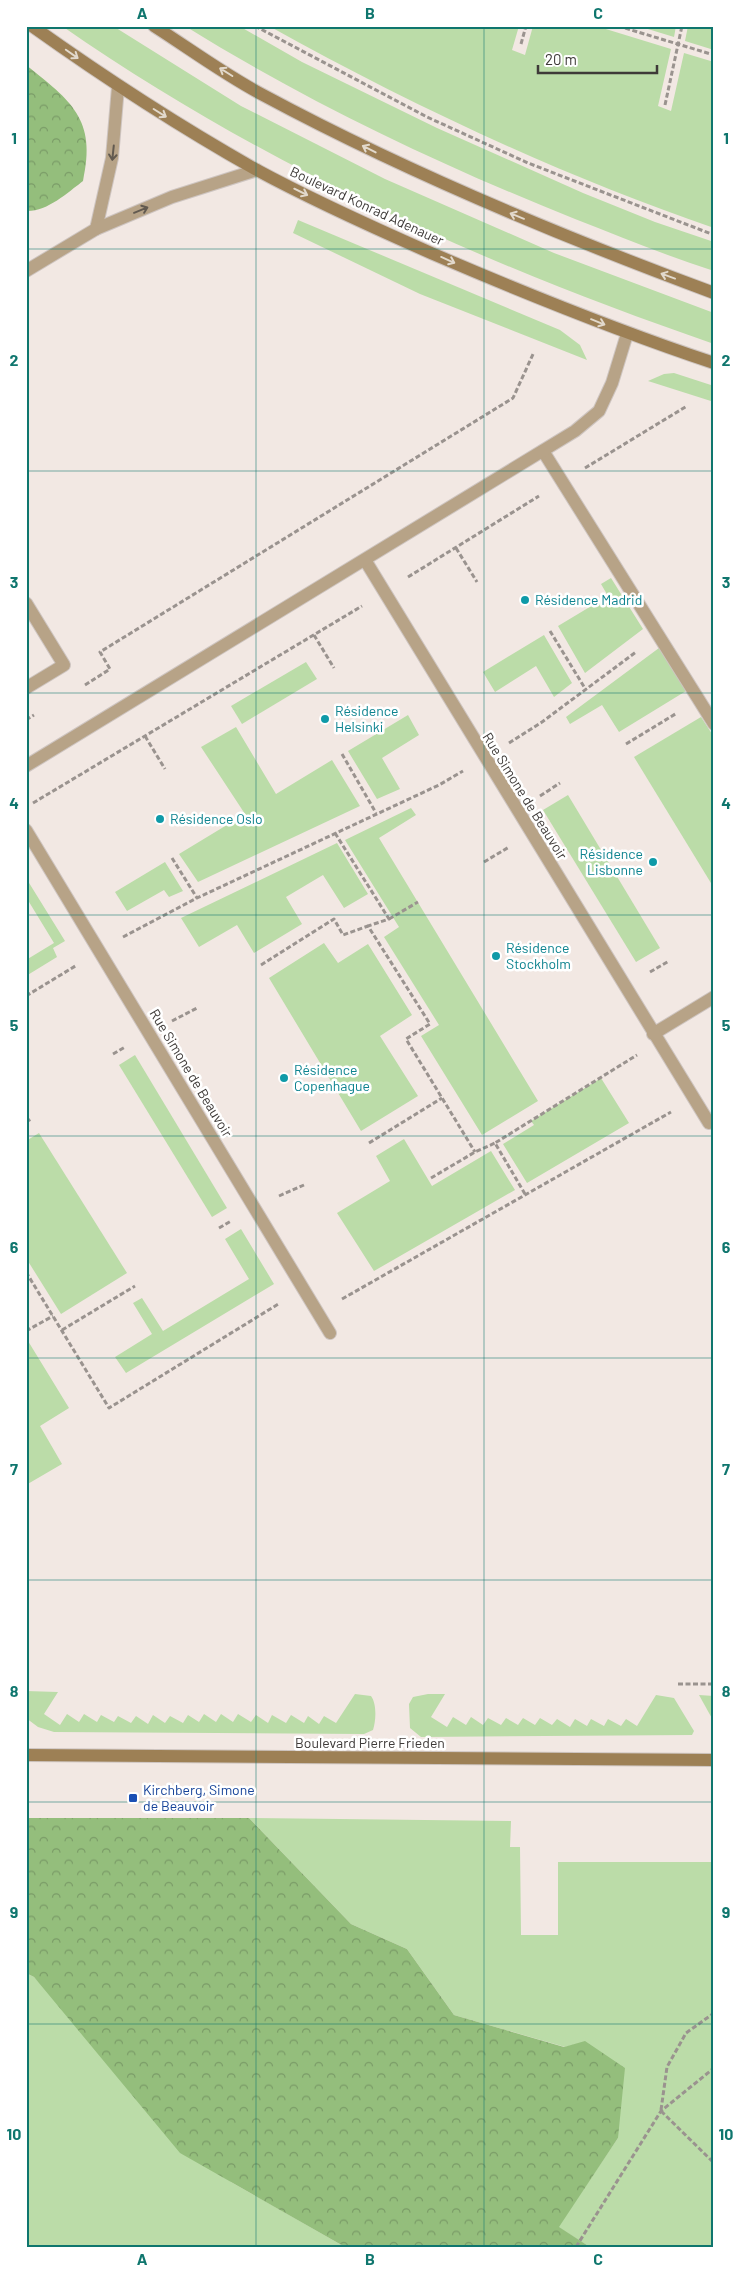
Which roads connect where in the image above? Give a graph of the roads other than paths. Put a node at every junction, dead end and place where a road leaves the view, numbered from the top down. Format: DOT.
graph roads {
  1 [pos="32,26"];
  2 [pos="154,26"];
  3 [pos="118,87"];
  4 [pos="257,170"];
  5 [pos="96,229"];
  6 [pos="26,271"];
  7 [pos="714,293"];
  8 [pos="627,334"];
  9 [pos="714,363"];
  10 [pos="543,451"];
  11 [pos="364,560"];
  12 [pos="26,603"];
  13 [pos="26,688"];
  14 [pos="714,724"];
  15 [pos="26,766"];
  16 [pos="26,830"];
  17 [pos="714,997"];
  18 [pos="656,1038"];
  19 [pos="709,1123"];
  20 [pos="330,1333"];
  21 [pos="26,1755"];
  22 [pos="714,1760"];
  1 -- 3 [label="main road, Boulevard Konrad Adenauer, one-way"];
  7 -- 2 [label="main road, one-way"];
  3 -- 4 [label="main road, Boulevard Konrad Adenauer, one-way"];
  3 -- 5 [label="street, one-way"];
  5 -- 4 [label="street, one-way"];
  4 -- 8 [label="main road, Boulevard Konrad Adenauer, one-way"];
  5 -- 6 [label="street"];
  8 -- 9 [label="main road, Boulevard Konrad Adenauer"];
  8 -- 10 [label="street"];
  10 -- 11 [label="street"];
  10 -- 14 [label="street"];
  11 -- 15 [label="street"];
  11 -- 18 [label="street, Rue Simone de Beauvoir"];
  12 -- 13 [label="street"];
  16 -- 20 [label="street, Rue Simone de Beauvoir"];
  17 -- 18 [label="street"];
  18 -- 19 [label="street, Rue Simone de Beauvoir"];
  21 -- 22 [label="main road, Boulevard Pierre Frieden"];
}
